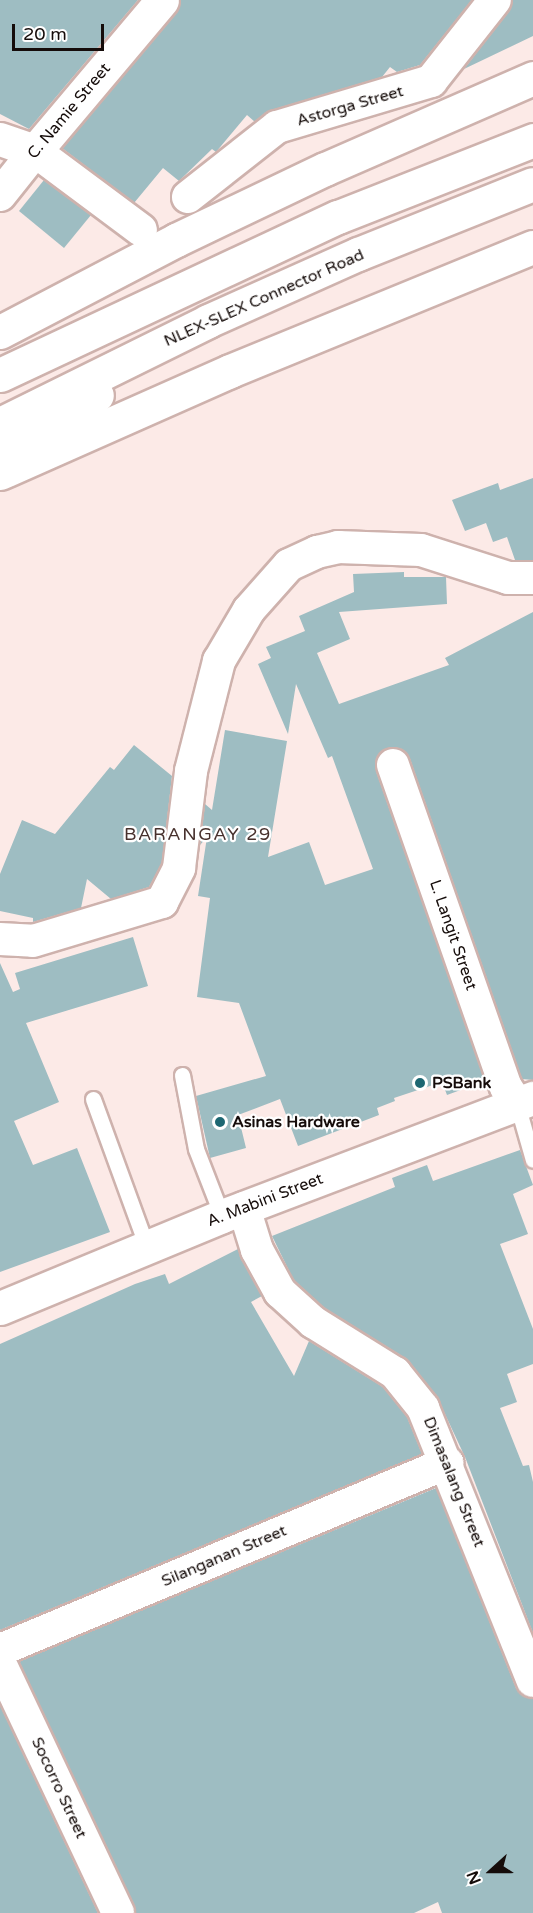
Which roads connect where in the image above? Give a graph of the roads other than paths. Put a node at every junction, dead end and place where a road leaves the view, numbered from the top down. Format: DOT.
graph roads {
  1 [pos="162,0"];
  2 [pos="495,0"];
  3 [pos="533,78"];
  4 [pos="0,139"];
  5 [pos="533,140"];
  6 [pos="35,152"];
  7 [pos="533,184"];
  8 [pos="0,195"];
  9 [pos="188,197"];
  10 [pos="338,217"];
  11 [pos="141,231"];
  12 [pos="533,247"];
  13 [pos="208,321"];
  14 [pos="0,332"];
  15 [pos="0,337"];
  16 [pos="0,375"];
  17 [pos="0,424"];
  18 [pos="0,456"];
  19 [pos="0,473"];
  20 [pos="533,578"];
  21 [pos="393,765"];
  22 [pos="0,939"];
  23 [pos="182,1075"];
  24 [pos="93,1099"];
  25 [pos="525,1101"];
  26 [pos="533,1160"];
  27 [pos="233,1212"];
  28 [pos="147,1247"];
  29 [pos="0,1308"];
  30 [pos="448,1463"];
  31 [pos="0,1650"];
  32 [pos="0,1663"];
  33 [pos="533,1681"];
  34 [pos="118,1913"];
  1 -- 6 [label="main road, C. Namie Street"];
  2 -- 9 [label="street, Astorga Street"];
  3 -- 14 [label="main road"];
  4 -- 6 [label="main road"];
  5 -- 10 [label="main road"];
  6 -- 8 [label="street, C. Namie Street"];
  6 -- 11 [label="street"];
  7 -- 13 [label="main road, NLEX-SLEX Connector Road"];
  10 -- 15 [label="main road"];
  10 -- 16 [label="main road"];
  12 -- 19 [label="main road"];
  13 -- 17 [label="main road, NLEX-SLEX Connector Road"];
  13 -- 18 [label="main road"];
  20 -- 22 [label="street"];
  21 -- 25 [label="street, L. Langit Street"];
  23 -- 27 [label="lane"];
  24 -- 28 [label="lane"];
  25 -- 26 [label="lane"];
  25 -- 27 [label="main road, A. Mabini Street"];
  27 -- 28 [label="main road, A. Mabini Street"];
  27 -- 30 [label="street, Dimasalang Street"];
  28 -- 29 [label="main road, A. Mabini Street"];
  30 -- 31 [label="street, Silanganan Street"];
  30 -- 33 [label="street, Dimasalang Street"];
  32 -- 34 [label="street, Socorro Street"];
}
